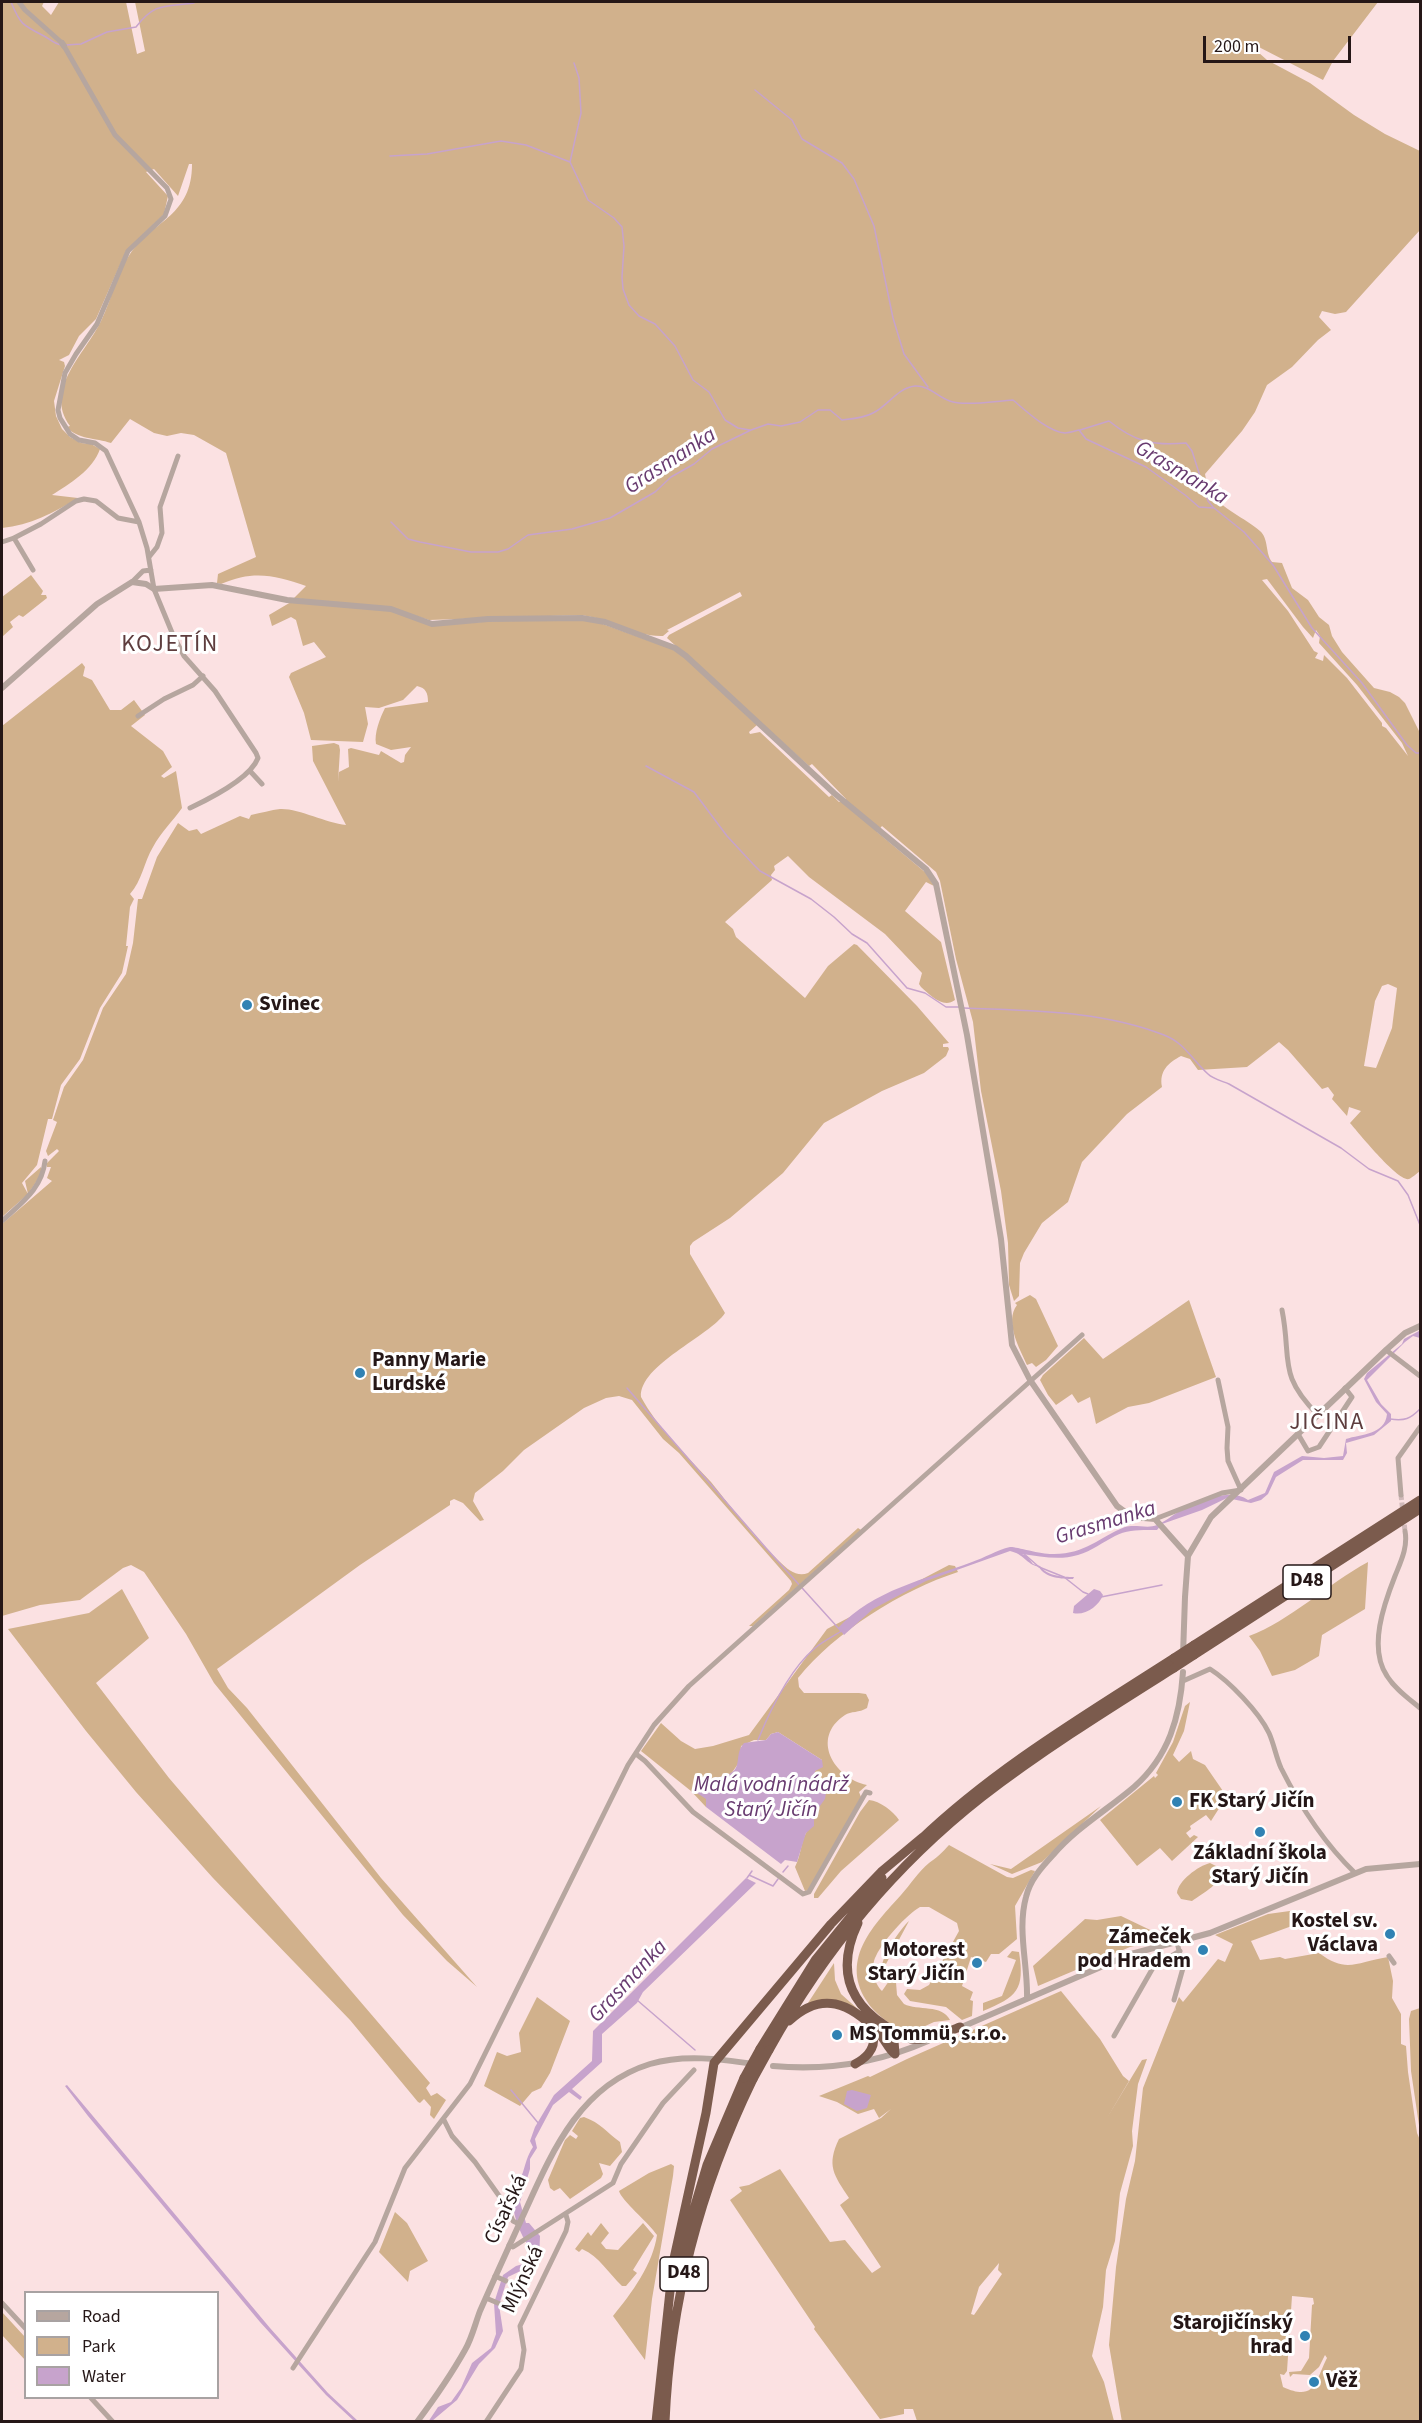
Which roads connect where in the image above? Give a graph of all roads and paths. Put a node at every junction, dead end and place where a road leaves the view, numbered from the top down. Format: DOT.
graph roads {
  1 [pos="20,2"];
  2 [pos="178,456"];
  3 [pos="139,522"];
  4 [pos="14,538"];
  5 [pos="2,542"];
  6 [pos="149,557"];
  7 [pos="33,570"];
  8 [pos="151,570"];
  9 [pos="152,578"];
  10 [pos="132,582"];
  11 [pos="146,584"];
  12 [pos="154,589"];
  13 [pos="202,676"];
  14 [pos="2,688"];
  15 [pos="138,716"];
  16 [pos="250,771"];
  17 [pos="262,784"];
  18 [pos="190,808"];
  19 [pos="45,1161"];
  20 [pos="2,1221"];
  21 [pos="1282,1310"];
  22 [pos="1420,1326"];
  23 [pos="1082,1335"];
  24 [pos="1390,1353"];
  25 [pos="1420,1376"];
  26 [pos="1030,1380"];
  27 [pos="1218,1380"];
  28 [pos="1346,1388"];
  29 [pos="1318,1414"];
  30 [pos="1420,1427"];
  31 [pos="1298,1434"];
  32 [pos="1237,1494"];
  33 [pos="1401,1495"];
  34 [pos="1420,1500"];
  35 [pos="1420,1509"];
  36 [pos="1158,1522"];
  37 [pos="1405,1531"];
  38 [pos="1188,1556"];
  39 [pos="1194,1650"];
  40 [pos="1179,1664"];
  41 [pos="1182,1681"];
  42 [pos="1420,1708"];
  43 [pos="636,1754"];
  44 [pos="870,1793"];
  45 [pos="923,1837"];
  46 [pos="1420,1864"];
  47 [pos="1355,1873"];
  48 [pos="867,1908"];
  49 [pos="1177,1942"];
  50 [pos="1180,1951"];
  51 [pos="1389,1956"];
  52 [pos="1394,1963"];
  53 [pos="1027,1998"];
  54 [pos="1174,2000"];
  55 [pos="874,2023"];
  56 [pos="960,2027"];
  57 [pos="1114,2036"];
  58 [pos="774,2040"];
  59 [pos="764,2049"];
  60 [pos="895,2054"];
  61 [pos="716,2060"];
  62 [pos="758,2064"];
  63 [pos="855,2064"];
  64 [pos="773,2066"];
  65 [pos="694,2070"];
  66 [pos="749,2078"];
  67 [pos="444,2120"];
  68 [pos="566,2215"];
  69 [pos="519,2224"];
  70 [pos="509,2245"];
  71 [pos="486,2298"];
  72 [pos="2,2303"];
  73 [pos="497,2303"];
  74 [pos="667,2317"];
  75 [pos="24,2327"];
  76 [pos="293,2368"];
  77 [pos="93,2399"];
  78 [pos="113,2421"];
  79 [pos="420,2421"];
  80 [pos="486,2421"];
  81 [pos="656,2421"];
  82 [pos="665,2421"];
  1 -- 3 [label="street"];
  2 -- 6 [label="street"];
  3 -- 4 [label="street"];
  3 -- 6 [label="street"];
  4 -- 5 [label="street"];
  4 -- 7 [label="street"];
  6 -- 8 [label="street"];
  8 -- 9 [label="street"];
  8 -- 10 [label="street"];
  9 -- 11 [label="street"];
  9 -- 12 [label="street"];
  10 -- 11 [label="street"];
  10 -- 14 [label="street"];
  11 -- 12 [label="street"];
  12 -- 13 [label="street"];
  12 -- 26 [label="street"];
  13 -- 15 [label="street"];
  13 -- 16 [label="street"];
  16 -- 17 [label="street"];
  16 -- 18 [label="street"];
  19 -- 20 [label="street"];
  21 -- 29 [label="street"];
  22 -- 24 [label="street"];
  23 -- 26 [label="street"];
  24 -- 25 [label="street"];
  24 -- 28 [label="street"];
  26 -- 36 [label="street"];
  26 -- 43 [label="street"];
  27 -- 32 [label="street"];
  28 -- 29 [label="street"];
  28 -- 31 [label="street"];
  29 -- 31 [label="street"];
  30 -- 33 [label="street"];
  31 -- 32 [label="street"];
  32 -- 36 [label="street"];
  32 -- 38 [label="street"];
  34 -- 39 [label="highway, D48"];
  35 -- 39 [label="highway, D48"];
  36 -- 38 [label="street"];
  37 -- 42 [label="street"];
  38 -- 40 [label="street"];
  39 -- 40 [label="highway, D48, bridge"];
  40 -- 41 [label="street"];
  40 -- 45 [label="highway, D48"];
  40 -- 48 [label="highway, D48"];
  41 -- 47 [label="street"];
  41 -- 53 [label="street"];
  43 -- 44 [label="street"];
  43 -- 67 [label="street"];
  45 -- 59 [label="highway, D48"];
  45 -- 61 [label="highway"];
  46 -- 47 [label="street"];
  47 -- 49 [label="street"];
  48 -- 55 [label="highway"];
  48 -- 58 [label="highway, D48"];
  49 -- 50 [label="street"];
  49 -- 53 [label="street"];
  50 -- 54 [label="street"];
  50 -- 57 [label="street"];
  51 -- 52 [label="street"];
  53 -- 56 [label="street"];
  55 -- 56 [label="highway"];
  55 -- 58 [label="highway"];
  55 -- 60 [label="highway"];
  55 -- 63 [label="highway"];
  56 -- 60 [label="street"];
  58 -- 59 [label="highway, D48"];
  59 -- 66 [label="highway, D48, bridge"];
  60 -- 63 [label="street"];
  61 -- 62 [label="street, Císařská"];
  61 -- 69 [label="street, Císařská"];
  61 -- 74 [label="highway"];
  63 -- 64 [label="street"];
  65 -- 68 [label="street"];
  66 -- 74 [label="highway, D48"];
  66 -- 82 [label="highway, D48"];
  67 -- 69 [label="street"];
  67 -- 76 [label="street"];
  68 -- 70 [label="street"];
  68 -- 80 [label="street, Mlýnská"];
  69 -- 70 [label="street, Císařská"];
  70 -- 71 [label="street, Císařská"];
  71 -- 73 [label="street"];
  71 -- 79 [label="street, Císařská"];
  72 -- 75 [label="street"];
  74 -- 81 [label="highway, D48"];
  77 -- 78 [label="street"];
}
